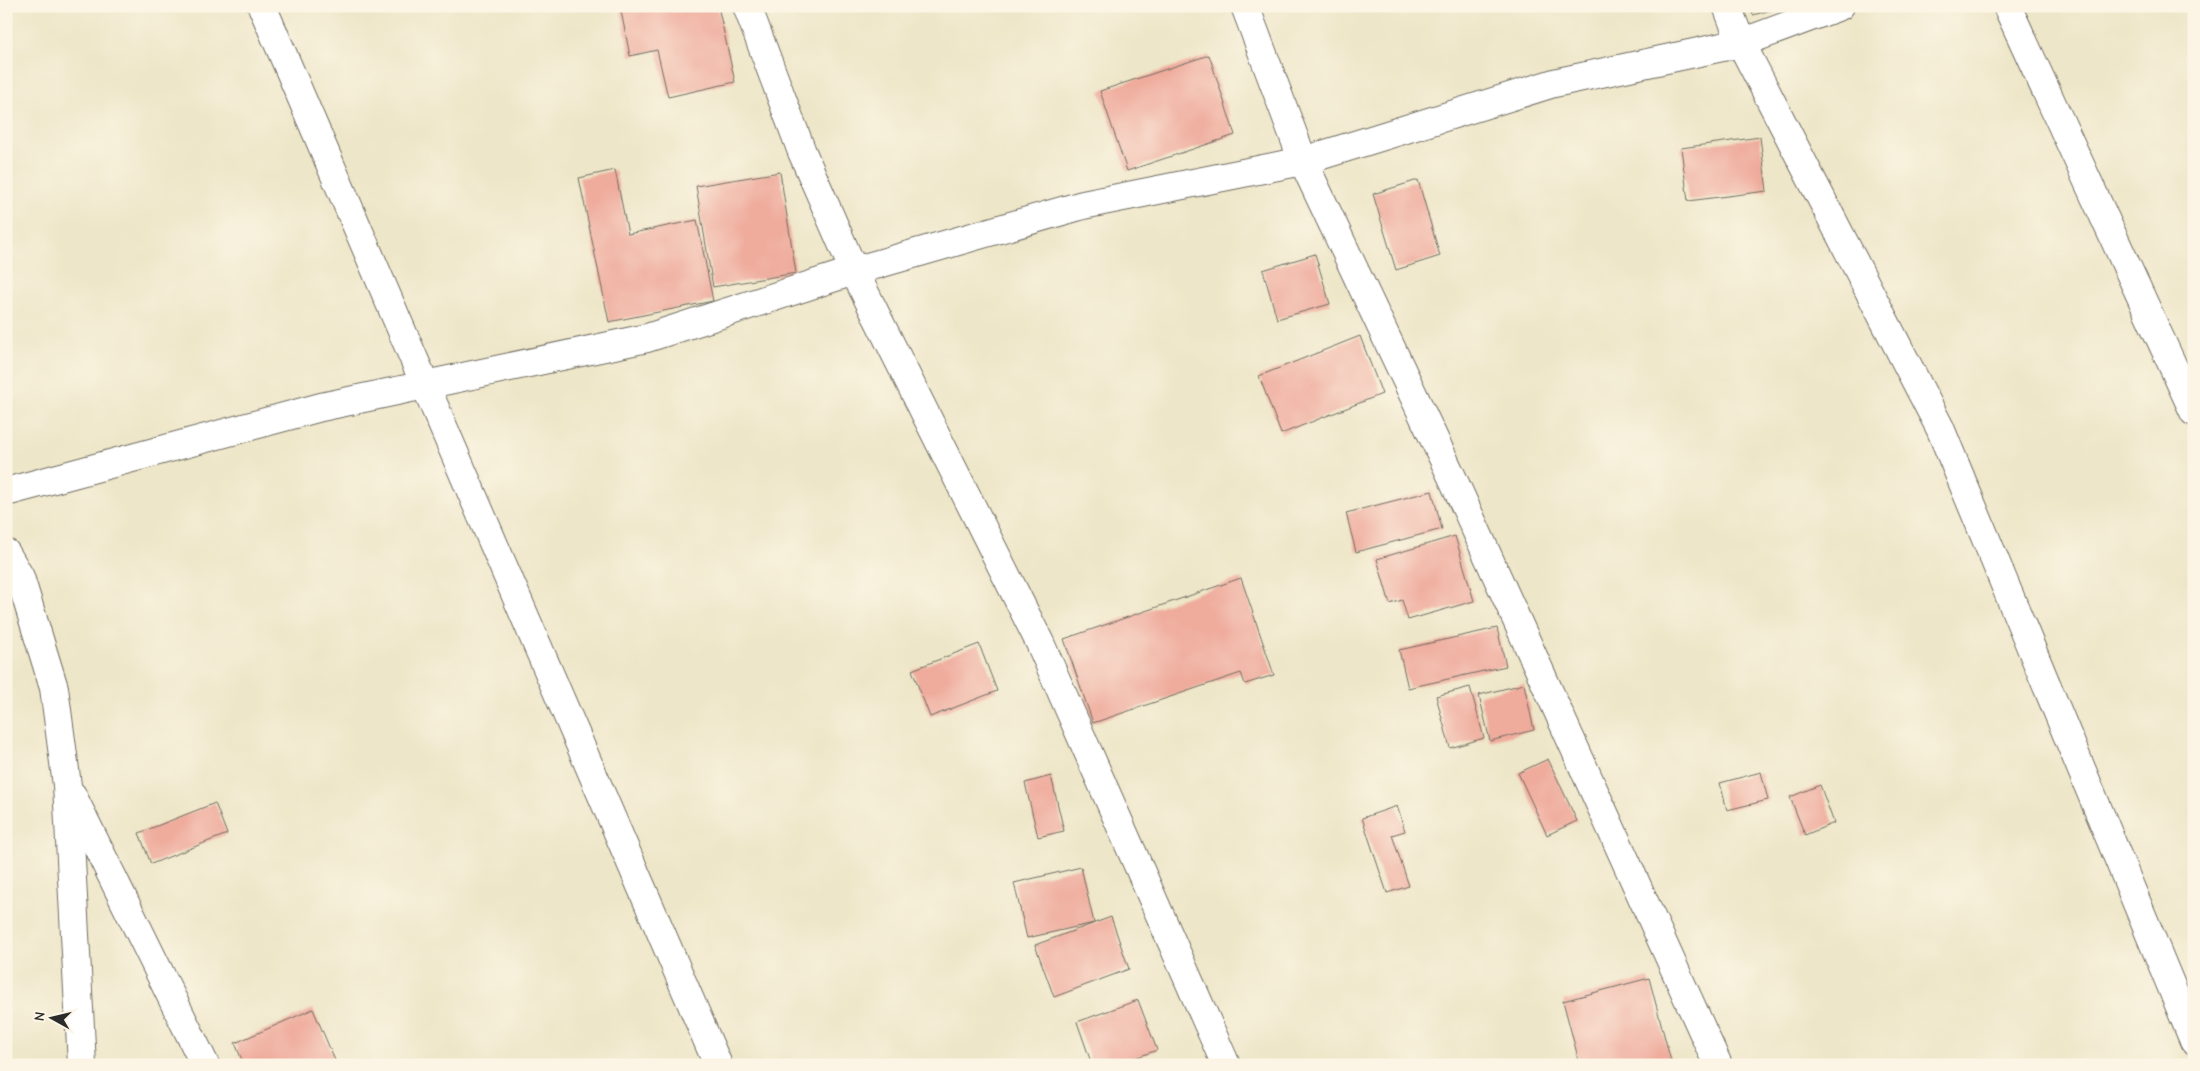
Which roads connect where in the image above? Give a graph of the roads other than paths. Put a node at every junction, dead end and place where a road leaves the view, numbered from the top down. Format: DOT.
graph roads {
  1 [pos="262,6"];
  2 [pos="747,6"];
  3 [pos="1245,6"];
  4 [pos="1727,6"];
  5 [pos="1840,6"];
  6 [pos="2007,6"];
  7 [pos="1741,43"];
  8 [pos="1303,161"];
  9 [pos="854,271"];
  10 [pos="425,385"];
  11 [pos="2194,412"];
  12 [pos="6,492"];
  13 [pos="6,553"];
  14 [pos="67,785"];
  15 [pos="2194,1042"];
  16 [pos="82,1065"];
  17 [pos="205,1065"];
  18 [pos="718,1065"];
  19 [pos="1226,1065"];
  20 [pos="1718,1065"];
  1 -- 10 [label="street"];
  2 -- 9 [label="street"];
  3 -- 8 [label="street"];
  4 -- 7 [label="street"];
  5 -- 7 [label="street"];
  6 -- 11 [label="street"];
  7 -- 8 [label="street"];
  7 -- 15 [label="street"];
  8 -- 9 [label="street"];
  8 -- 20 [label="street"];
  9 -- 10 [label="street"];
  9 -- 19 [label="street"];
  10 -- 12 [label="street"];
  10 -- 18 [label="street"];
  13 -- 14 [label="street"];
  14 -- 16 [label="street"];
  14 -- 17 [label="street"];
}
